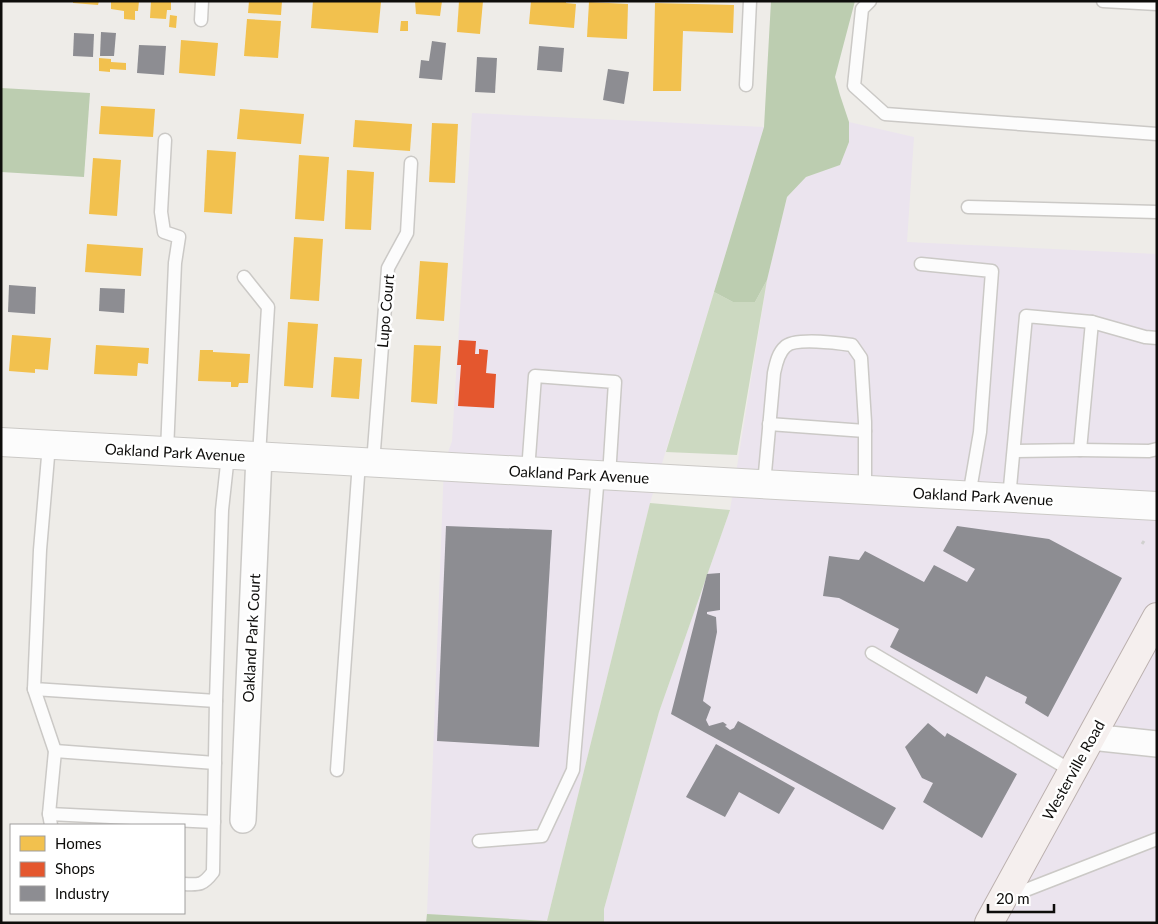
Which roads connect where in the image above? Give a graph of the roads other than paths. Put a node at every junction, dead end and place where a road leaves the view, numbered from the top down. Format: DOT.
graph roads {
  1 [pos="202,1"];
  2 [pos="750,1"];
  3 [pos="870,1"];
  4 [pos="1103,1"];
  5 [pos="1157,4"];
  6 [pos="201,20"];
  7 [pos="746,85"];
  8 [pos="1157,134"];
  9 [pos="165,140"];
  10 [pos="411,164"];
  11 [pos="968,207"];
  12 [pos="1157,212"];
  13 [pos="920,264"];
  14 [pos="244,277"];
  15 [pos="1092,322"];
  16 [pos="1157,338"];
  17 [pos="769,424"];
  18 [pos="865,431"];
  19 [pos="1,442"];
  20 [pos="49,445"];
  21 [pos="1157,449"];
  22 [pos="1080,450"];
  23 [pos="167,451"];
  24 [pos="1014,451"];
  25 [pos="228,455"];
  26 [pos="259,456"];
  27 [pos="366,462"];
  28 [pos="528,471"];
  29 [pos="604,476"];
  30 [pos="764,484"];
  31 [pos="865,490"];
  32 [pos="969,496"];
  33 [pos="1009,498"];
  34 [pos="1157,506"];
  35 [pos="1157,617"];
  36 [pos="872,653"];
  37 [pos="34,689"];
  38 [pos="216,701"];
  39 [pos="1091,737"];
  40 [pos="1157,744"];
  41 [pos="55,751"];
  42 [pos="215,763"];
  43 [pos="337,770"];
  44 [pos="1072,771"];
  45 [pos="50,820"];
  46 [pos="243,820"];
  47 [pos="214,822"];
  48 [pos="1157,839"];
  49 [pos="478,841"];
  50 [pos="185,884"];
  51 [pos="1002,899"];
  52 [pos="989,923"];
  1 -- 6 [label="lane"];
  2 -- 7 [label="lane"];
  3 -- 8 [label="lane"];
  4 -- 5 [label="lane"];
  9 -- 23 [label="lane"];
  10 -- 27 [label="lane, Lupo Court"];
  11 -- 12 [label="lane"];
  13 -- 32 [label="lane"];
  14 -- 26 [label="lane"];
  15 -- 16 [label="lane"];
  15 -- 22 [label="lane"];
  15 -- 24 [label="lane"];
  17 -- 18 [label="lane"];
  17 -- 18 [label="lane"];
  17 -- 30 [label="lane"];
  18 -- 31 [label="lane"];
  19 -- 20 [label="main road, Oakland Park Avenue"];
  20 -- 23 [label="main road, Oakland Park Avenue"];
  20 -- 37 [label="lane"];
  21 -- 22 [label="lane"];
  22 -- 24 [label="lane"];
  23 -- 25 [label="main road, Oakland Park Avenue"];
  24 -- 33 [label="lane"];
  25 -- 26 [label="main road, Oakland Park Avenue"];
  25 -- 38 [label="lane"];
  26 -- 27 [label="main road, Oakland Park Avenue"];
  26 -- 46 [label="street, Oakland Park Court"];
  27 -- 28 [label="main road, Oakland Park Avenue"];
  27 -- 43 [label="lane, Lupo Court"];
  28 -- 29 [label="main road, Oakland Park Avenue"];
  28 -- 29 [label="lane"];
  29 -- 30 [label="main road, Oakland Park Avenue"];
  29 -- 49 [label="lane"];
  30 -- 31 [label="main road, Oakland Park Avenue"];
  31 -- 32 [label="main road, Oakland Park Avenue"];
  32 -- 33 [label="main road, Oakland Park Avenue"];
  33 -- 34 [label="main road, Oakland Park Avenue"];
  35 -- 39 [label="main road, Westerville Road"];
  36 -- 44 [label="lane"];
  37 -- 38 [label="lane"];
  37 -- 41 [label="lane"];
  38 -- 42 [label="lane"];
  39 -- 40 [label="street"];
  39 -- 44 [label="main road, Westerville Road"];
  41 -- 42 [label="lane"];
  41 -- 45 [label="lane"];
  42 -- 47 [label="lane"];
  44 -- 51 [label="main road, Westerville Road"];
  45 -- 47 [label="lane"];
  47 -- 50 [label="lane"];
  48 -- 51 [label="lane"];
  51 -- 52 [label="main road, Westerville Road"];
}
